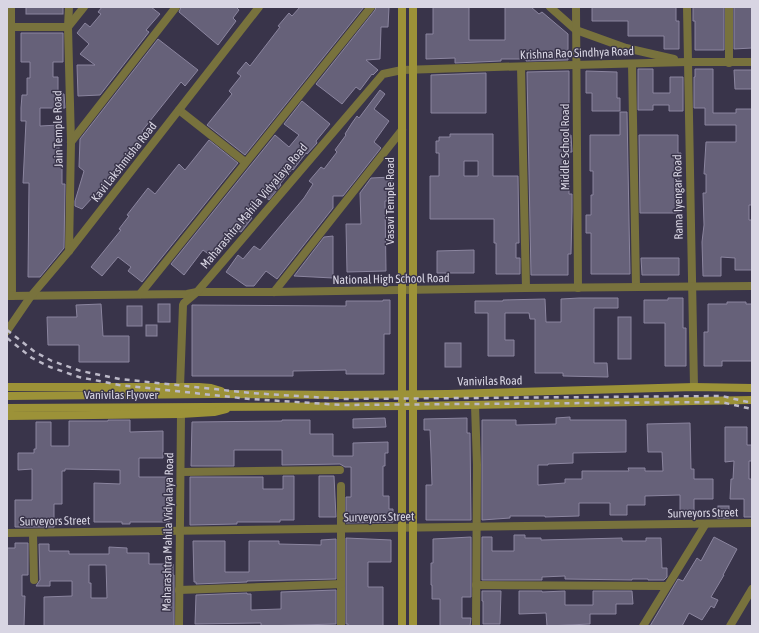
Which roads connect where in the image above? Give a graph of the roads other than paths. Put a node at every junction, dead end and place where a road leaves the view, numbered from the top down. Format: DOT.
graph roads {
  1 [pos="11,7"];
  2 [pos="69,7"];
  3 [pos="84,7"];
  4 [pos="176,7"];
  5 [pos="259,7"];
  6 [pos="371,7"];
  7 [pos="402,7"];
  8 [pos="413,7"];
  9 [pos="550,7"];
  10 [pos="576,7"];
  11 [pos="687,7"];
  12 [pos="729,7"];
  13 [pos="9,27"];
  14 [pos="68,27"];
  15 [pos="576,30"];
  16 [pos="687,62"];
  17 [pos="752,62"];
  18 [pos="729,63"];
  19 [pos="632,64"];
  20 [pos="576,65"];
  21 [pos="521,67"];
  22 [pos="402,70"];
  23 [pos="413,70"];
  24 [pos="179,110"];
  25 [pos="402,130"];
  26 [pos="71,142"];
  27 [pos="245,162"];
  28 [pos="413,193"];
  29 [pos="402,194"];
  30 [pos="69,252"];
  31 [pos="752,286"];
  32 [pos="636,287"];
  33 [pos="692,287"];
  34 [pos="526,288"];
  35 [pos="578,288"];
  36 [pos="402,290"];
  37 [pos="413,290"];
  38 [pos="197,292"];
  39 [pos="274,292"];
  40 [pos="140,294"];
  41 [pos="9,296"];
  42 [pos="31,296"];
  43 [pos="7,331"];
  44 [pos="7,387"];
  45 [pos="180,387"];
  46 [pos="694,387"];
  47 [pos="752,388"];
  48 [pos="229,394"];
  49 [pos="402,394"];
  50 [pos="413,394"];
  51 [pos="7,396"];
  52 [pos="752,400"];
  53 [pos="475,405"];
  54 [pos="234,406"];
  55 [pos="402,406"];
  56 [pos="413,406"];
  57 [pos="7,408"];
  58 [pos="181,414"];
  59 [pos="7,416"];
  60 [pos="340,470"];
  61 [pos="181,472"];
  62 [pos="341,486"];
  63 [pos="752,524"];
  64 [pos="705,525"];
  65 [pos="476,527"];
  66 [pos="402,528"];
  67 [pos="413,528"];
  68 [pos="341,529"];
  69 [pos="180,532"];
  70 [pos="7,534"];
  71 [pos="33,534"];
  72 [pos="34,580"];
  73 [pos="340,584"];
  74 [pos="476,586"];
  75 [pos="666,586"];
  76 [pos="752,589"];
  77 [pos="179,590"];
  78 [pos="179,626"];
  79 [pos="341,626"];
  80 [pos="402,626"];
  81 [pos="413,626"];
  82 [pos="476,626"];
  83 [pos="642,626"];
  84 [pos="730,626"];
  1 -- 13 [label="street"];
  2 -- 14 [label="street, Jain Temple Road"];
  3 -- 14 [label="street"];
  4 -- 26 [label="street"];
  5 -- 24 [label="street, Kavi Lakshmisha Road"];
  6 -- 27 [label="street"];
  7 -- 22 [label="main road, Vasavi Temple Road"];
  8 -- 23 [label="main road, Vasavi Temple Road"];
  9 -- 15 [label="street"];
  10 -- 15 [label="street, Middle School Road"];
  11 -- 16 [label="street, Rama Iyengar Road"];
  12 -- 18 [label="street"];
  13 -- 14 [label="street"];
  13 -- 41 [label="street"];
  14 -- 26 [label="street, Jain Temple Road"];
  15 -- 16 [label="street"];
  15 -- 20 [label="street, Middle School Road"];
  16 -- 18 [label="street, Krishna Rao Sindhya Road"];
  16 -- 19 [label="street, Krishna Rao Sindhya Road"];
  16 -- 33 [label="street, Rama Iyengar Road"];
  17 -- 18 [label="street, Krishna Rao Sindhya Road"];
  19 -- 20 [label="street, Krishna Rao Sindhya Road"];
  19 -- 32 [label="street"];
  20 -- 21 [label="street, Krishna Rao Sindhya Road"];
  20 -- 35 [label="street, Middle School Road"];
  21 -- 23 [label="street, Krishna Rao Sindhya Road"];
  21 -- 34 [label="street"];
  22 -- 23 [label="street, Krishna Rao Sindhya Road"];
  22 -- 25 [label="main road, Vasavi Temple Road"];
  22 -- 38 [label="street, Maharashtra Mahila Vidyalaya Road"];
  23 -- 28 [label="main road, Vasavi Temple Road"];
  24 -- 27 [label="street"];
  24 -- 30 [label="street, Kavi Lakshmisha Road"];
  25 -- 29 [label="main road, Vasavi Temple Road"];
  25 -- 39 [label="street"];
  26 -- 30 [label="street, Jain Temple Road"];
  27 -- 40 [label="street"];
  28 -- 29 [label="main road"];
  28 -- 37 [label="main road, Vasavi Temple Road"];
  29 -- 36 [label="main road, Vasavi Temple Road"];
  30 -- 42 [label="street, Kavi Lakshmisha Road"];
  31 -- 33 [label="street, National High School Road"];
  32 -- 33 [label="street, National High School Road"];
  32 -- 35 [label="street, National High School Road"];
  33 -- 46 [label="street, Rama Iyengar Road"];
  34 -- 35 [label="street, National High School Road"];
  34 -- 37 [label="street, National High School Road"];
  36 -- 37 [label="street, National High School Road"];
  36 -- 39 [label="street, National High School Road"];
  36 -- 49 [label="main road, Vasavi Temple Road"];
  37 -- 50 [label="main road, Vasavi Temple Road"];
  38 -- 39 [label="street, National High School Road"];
  38 -- 40 [label="street, National High School Road"];
  38 -- 45 [label="street, Maharashtra Mahila Vidyalaya Road"];
  40 -- 42 [label="street, National High School Road"];
  41 -- 42 [label="street, National High School Road"];
  42 -- 43 [label="street, Kavi Lakshmisha Road"];
  44 -- 45 [label="main road"];
  45 -- 48 [label="main road"];
  46 -- 47 [label="main road, Vanivilas Road"];
  46 -- 50 [label="main road, Vanivilas Road"];
  48 -- 49 [label="main road, Vanivilas Road"];
  48 -- 51 [label="main road, Vanivilas Flyover"];
  49 -- 50 [label="main road, Vanivilas Road"];
  49 -- 55 [label="main road, Vasavi Temple Road"];
  50 -- 56 [label="main road, Vasavi Temple Road"];
  52 -- 53 [label="main road, Vanivilas Road"];
  53 -- 56 [label="main road, Vanivilas Road"];
  53 -- 65 [label="street"];
  54 -- 55 [label="main road, Vanivilas Road"];
  54 -- 57 [label="main road, Vanivilas Flyover"];
  54 -- 58 [label="main road"];
  55 -- 56 [label="main road, Vanivilas Road"];
  55 -- 66 [label="main road, Vasavi Temple Road"];
  56 -- 67 [label="main road, Vasavi Temple Road"];
  58 -- 59 [label="main road"];
  58 -- 61 [label="street, Maharashtra Mahila Vidyalaya Road"];
  60 -- 61 [label="street"];
  61 -- 69 [label="street, Maharashtra Mahila Vidyalaya Road"];
  62 -- 68 [label="street"];
  63 -- 64 [label="street, Surveyors Street"];
  64 -- 65 [label="street, Surveyors Street"];
  64 -- 75 [label="street"];
  65 -- 67 [label="street, Surveyors Street"];
  65 -- 74 [label="street"];
  66 -- 67 [label="street, Surveyors Street"];
  66 -- 68 [label="street, Surveyors Street"];
  66 -- 80 [label="main road, Vasavi Temple Road"];
  67 -- 81 [label="main road, Vasavi Temple Road"];
  68 -- 69 [label="street, Surveyors Street"];
  68 -- 73 [label="street"];
  69 -- 71 [label="street, Surveyors Street"];
  69 -- 77 [label="street, Maharashtra Mahila Vidyalaya Road"];
  70 -- 71 [label="street, Surveyors Street"];
  71 -- 72 [label="street"];
  73 -- 77 [label="street"];
  73 -- 79 [label="street"];
  74 -- 75 [label="street"];
  74 -- 82 [label="street"];
  75 -- 83 [label="street"];
  76 -- 84 [label="street"];
  77 -- 78 [label="street, Maharashtra Mahila Vidyalaya Road"];
}
